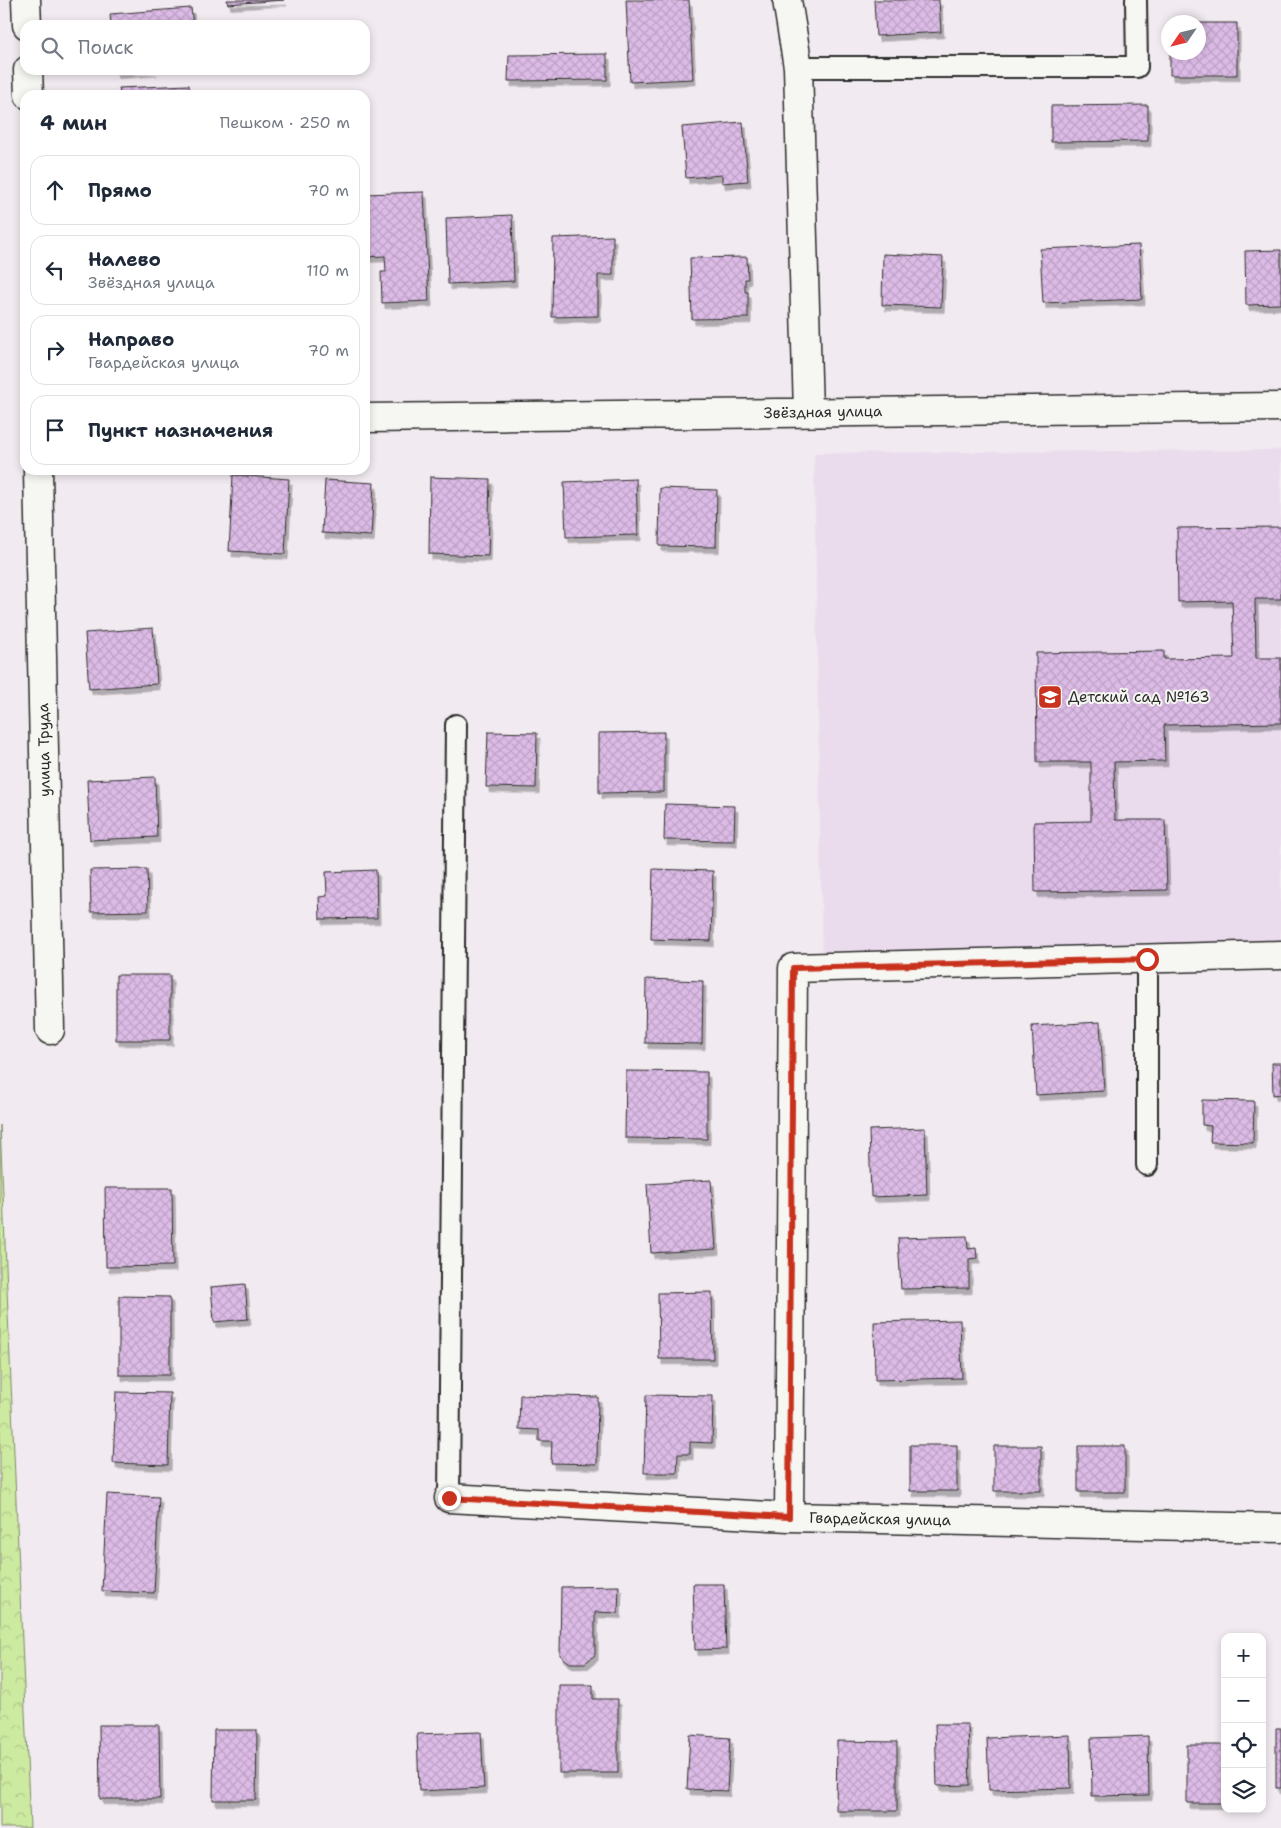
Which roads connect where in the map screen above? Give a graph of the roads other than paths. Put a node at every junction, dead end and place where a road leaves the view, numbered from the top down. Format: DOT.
graph roads {
  1 [pos="26,0"];
  2 [pos="787,0"];
  3 [pos="1136,0"];
  4 [pos="27,20"];
  5 [pos="798,67"];
  6 [pos="28,75"];
  7 [pos="29,90"];
  8 [pos="1281,407"];
  9 [pos="808,412"];
  10 [pos="370,418"];
  11 [pos="38,475"];
  12 [pos="456,725"];
  13 [pos="1281,955"];
  14 [pos="1147,959"];
  15 [pos="50,1030"];
  16 [pos="1147,1166"];
  17 [pos="449,1498"];
  18 [pos="789,1517"];
  19 [pos="1281,1528"];
  1 -- 4 [label="street"];
  2 -- 5 [label="street"];
  3 -- 5 [label="lane"];
  5 -- 9 [label="street"];
  6 -- 7 [label="street"];
  8 -- 9 [label="street, Звёздная улица"];
  9 -- 10 [label="street, Звёздная улица"];
  11 -- 15 [label="street, улица Труда"];
  12 -- 17 [label="lane"];
  13 -- 14 [label="street"];
  14 -- 16 [label="lane"];
  14 -- 18 [label="street"];
  17 -- 18 [label="street, Гвардейская улица"];
  18 -- 19 [label="street, Гвардейская улица"];
}
